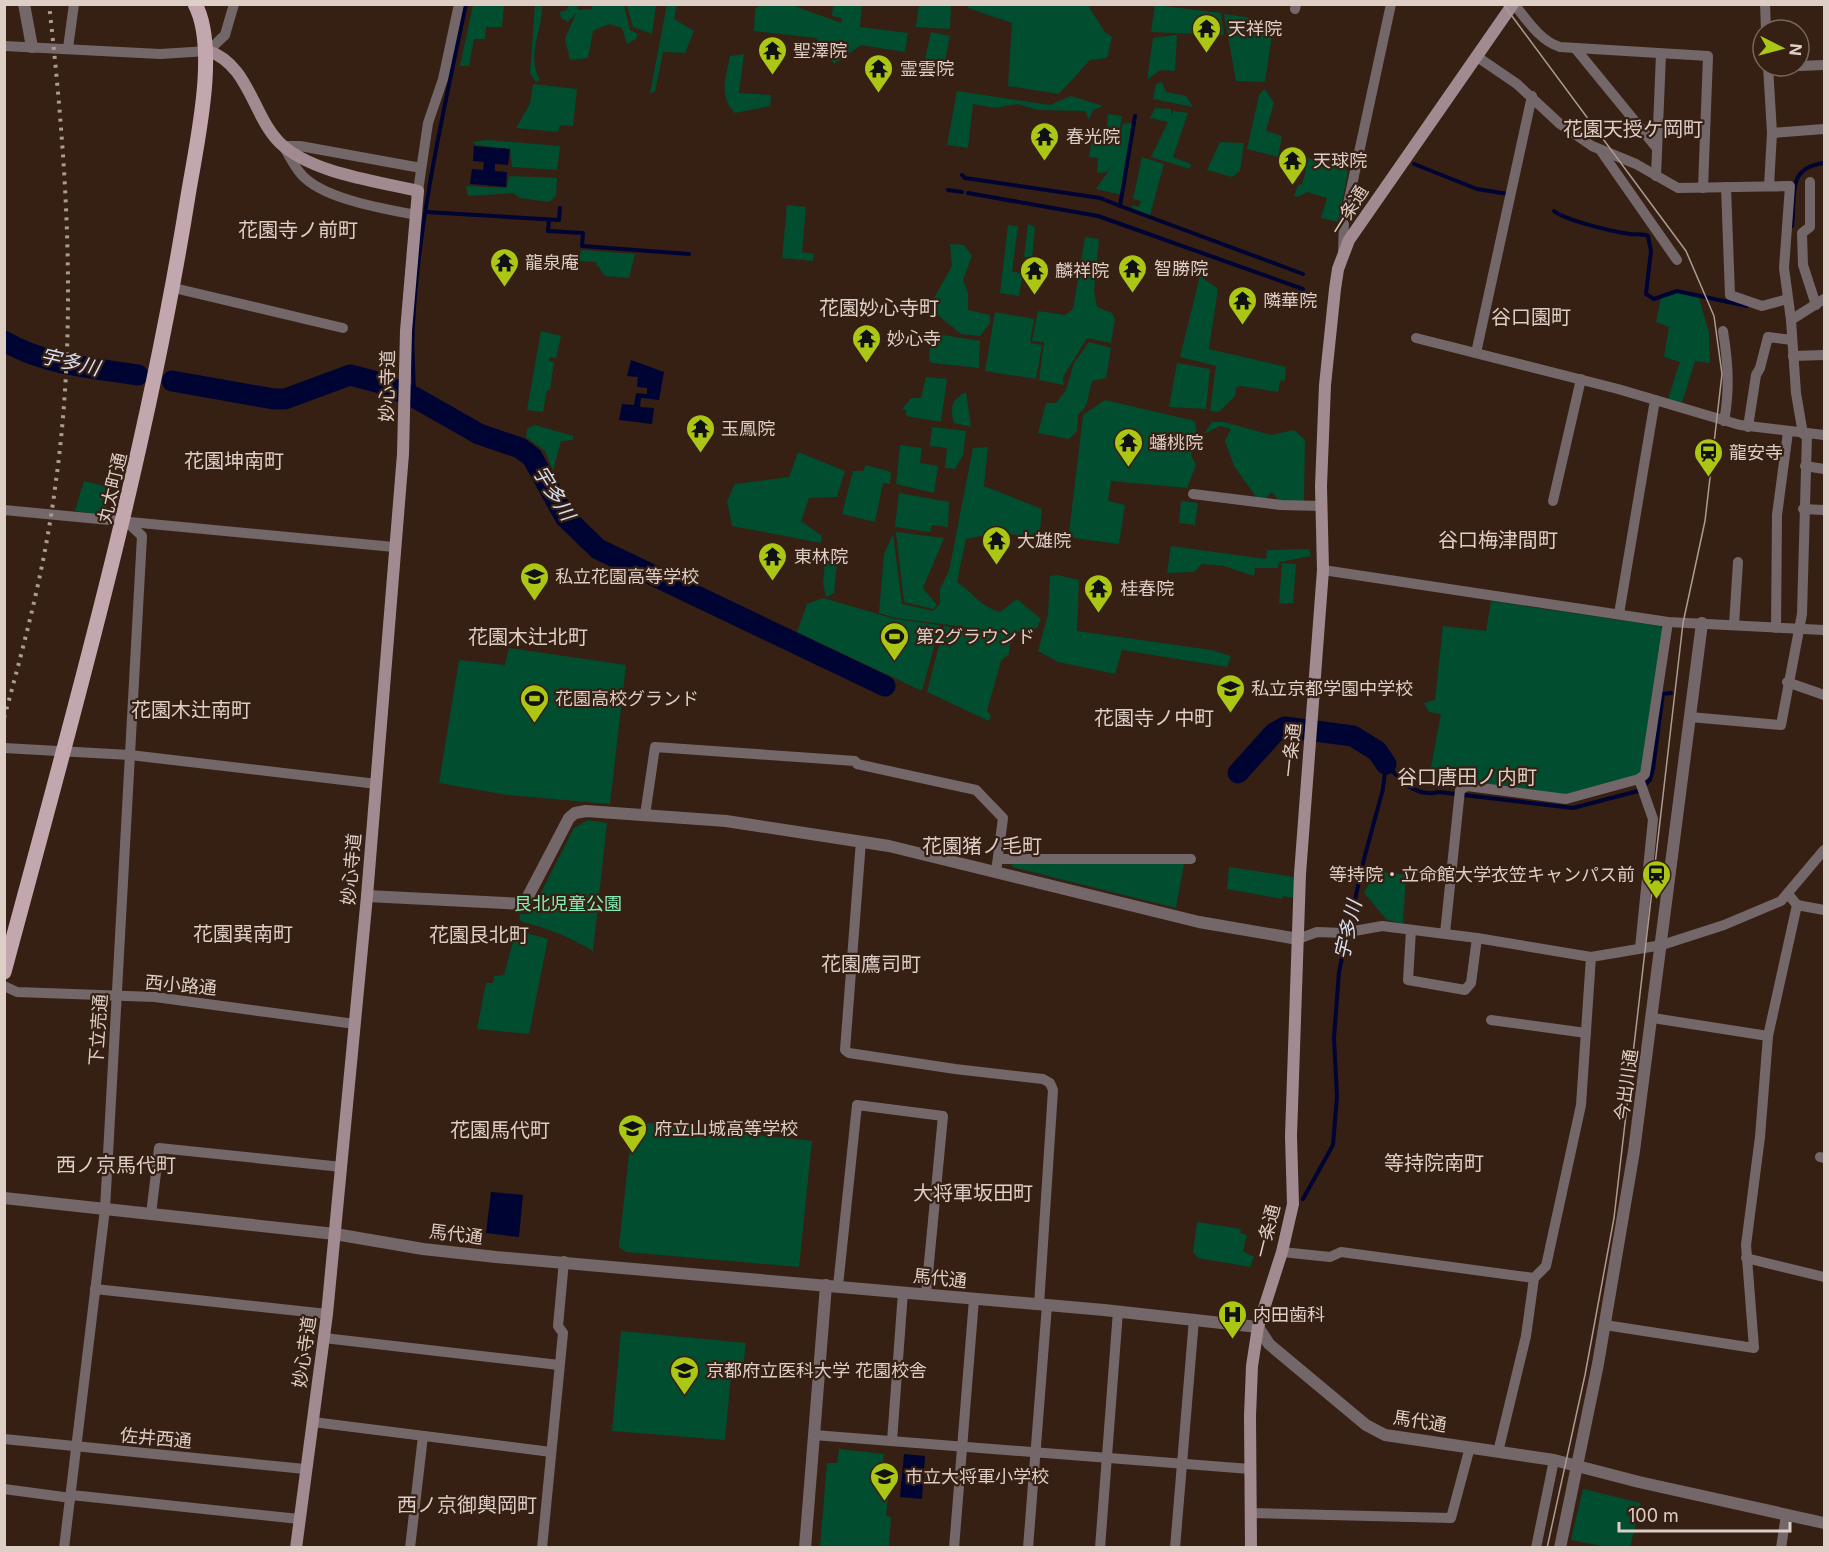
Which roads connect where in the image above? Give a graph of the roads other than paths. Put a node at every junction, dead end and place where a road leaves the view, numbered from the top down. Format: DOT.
graph roads {
  1 [pos="24,4"];
  2 [pos="74,4"];
  3 [pos="195,4"];
  4 [pos="234,4"];
  5 [pos="459,4"];
  6 [pos="1391,4"];
  7 [pos="1514,4"];
  8 [pos="4,46"];
  9 [pos="32,47"];
  10 [pos="68,48"];
  11 [pos="1575,48"];
  12 [pos="208,51"];
  13 [pos="1661,54"];
  14 [pos="1476,56"];
  15 [pos="1769,78"];
  16 [pos="1532,96"];
  17 [pos="1824,129"];
  18 [pos="1772,133"];
  19 [pos="283,146"];
  20 [pos="1656,147"];
  21 [pos="1601,151"];
  22 [pos="421,168"];
  23 [pos="1656,176"];
  24 [pos="1810,182"];
  25 [pos="1769,186"];
  26 [pos="1726,187"];
  27 [pos="1703,188"];
  28 [pos="418,192"];
  29 [pos="416,215"];
  30 [pos="1343,256"];
  31 [pos="1677,260"];
  32 [pos="174,288"];
  33 [pos="1788,299"];
  34 [pos="1820,302"];
  35 [pos="1791,320"];
  36 [pos="343,328"];
  37 [pos="1723,331"];
  38 [pos="1416,338"];
  39 [pos="1792,340"];
  40 [pos="1476,352"];
  41 [pos="1824,355"];
  42 [pos="1793,356"];
  43 [pos="1581,379"];
  44 [pos="1655,400"];
  45 [pos="1724,421"];
  46 [pos="1748,427"];
  47 [pos="1788,432"];
  48 [pos="1805,434"];
  49 [pos="1824,435"];
  50 [pos="1805,466"];
  51 [pos="1824,469"];
  52 [pos="1193,494"];
  53 [pos="1553,501"];
  54 [pos="1322,506"];
  55 [pos="1803,509"];
  56 [pos="4,510"];
  57 [pos="1824,510"];
  58 [pos="125,520"];
  59 [pos="394,547"];
  60 [pos="1738,562"];
  61 [pos="1323,570"];
  62 [pos="1619,614"];
  63 [pos="1668,622"];
  64 [pos="1702,623"];
  65 [pos="1734,625"];
  66 [pos="1776,628"];
  67 [pos="1799,629"];
  68 [pos="1824,630"];
  69 [pos="1787,682"];
  70 [pos="1824,695"];
  71 [pos="1690,717"];
  72 [pos="4,748"];
  73 [pos="64,751"];
  74 [pos="130,755"];
  75 [pos="376,784"];
  76 [pos="1640,787"];
  77 [pos="645,815"];
  78 [pos="861,841"];
  79 [pos="1824,850"];
  80 [pos="999,859"];
  81 [pos="1191,859"];
  82 [pos="996,872"];
  83 [pos="1788,894"];
  84 [pos="368,896"];
  85 [pos="1797,905"];
  86 [pos="1824,910"];
  87 [pos="1411,930"];
  88 [pos="1445,933"];
  89 [pos="1477,938"];
  90 [pos="1298,939"];
  91 [pos="1662,945"];
  92 [pos="1640,948"];
  93 [pos="1592,957"];
  94 [pos="4,972"];
  95 [pos="4,986"];
  96 [pos="116,997"];
  97 [pos="1653,1018"];
  98 [pos="1491,1020"];
  99 [pos="355,1024"];
  100 [pos="1586,1033"];
  101 [pos="1768,1036"];
  102 [pos="342,1167"];
  103 [pos="4,1198"];
  104 [pos="105,1209"];
  105 [pos="150,1214"];
  106 [pos="335,1234"];
  107 [pos="1282,1252"];
  108 [pos="1746,1258"];
  109 [pos="564,1261"];
  110 [pos="1534,1278"];
  111 [pos="1824,1278"];
  112 [pos="832,1286"];
  113 [pos="95,1289"];
  114 [pos="903,1292"];
  115 [pos="926,1294"];
  116 [pos="974,1299"];
  117 [pos="1043,1305"];
  118 [pos="1118,1311"];
  119 [pos="327,1314"];
  120 [pos="1194,1319"];
  121 [pos="1605,1325"];
  122 [pos="1258,1327"];
  123 [pos="324,1338"];
  124 [pos="559,1365"];
  125 [pos="313,1422"];
  126 [pos="814,1435"];
  127 [pos="423,1436"];
  128 [pos="4,1439"];
  129 [pos="892,1441"];
  130 [pos="962,1446"];
  131 [pos="1470,1447"];
  132 [pos="77,1448"];
  133 [pos="551,1452"];
  134 [pos="1035,1452"];
  135 [pos="1498,1452"];
  136 [pos="1107,1457"];
  137 [pos="1554,1460"];
  138 [pos="1182,1463"];
  139 [pos="1576,1465"];
  140 [pos="1250,1468"];
  141 [pos="305,1469"];
  142 [pos="4,1489"];
  143 [pos="71,1497"];
  144 [pos="1251,1513"];
  145 [pos="1786,1515"];
  146 [pos="299,1519"];
  147 [pos="1824,1523"];
  148 [pos="64,1548"];
  149 [pos="296,1548"];
  150 [pos="410,1548"];
  151 [pos="542,1548"];
  152 [pos="805,1548"];
  153 [pos="954,1548"];
  154 [pos="1028,1548"];
  155 [pos="1100,1548"];
  156 [pos="1175,1548"];
  157 [pos="1251,1548"];
  158 [pos="1536,1548"];
  159 [pos="1560,1548"];
  160 [pos="1781,1548"];
  1 -- 9 [label="street"];
  2 -- 10 [label="street"];
  3 -- 12 [label="main road, 丸太町通"];
  4 -- 12 [label="street"];
  5 -- 22 [label="street, 妙心寺道"];
  6 -- 30 [label="street"];
  7 -- 11 [label="street"];
  7 -- 14 [label="main road, 一条通"];
  8 -- 9 [label="street"];
  9 -- 10 [label="street"];
  10 -- 12 [label="street"];
  11 -- 13 [label="street"];
  11 -- 20 [label="street"];
  12 -- 19 [label="main road"];
  12 -- 32 [label="main road, 丸太町通"];
  13 -- 20 [label="street"];
  13 -- 27 [label="street"];
  14 -- 16 [label="street"];
  14 -- 30 [label="main road, 一条通"];
  15 -- 18 [label="street"];
  16 -- 21 [label="street"];
  16 -- 40 [label="street"];
  17 -- 18 [label="street"];
  18 -- 25 [label="street"];
  19 -- 22 [label="street"];
  19 -- 28 [label="main road"];
  19 -- 29 [label="street"];
  20 -- 23 [label="street"];
  21 -- 23 [label="street"];
  21 -- 31 [label="street"];
  22 -- 28 [label="street, 妙心寺道"];
  23 -- 27 [label="street"];
  24 -- 34 [label="street"];
  25 -- 26 [label="street"];
  25 -- 33 [label="street"];
  26 -- 27 [label="street"];
  26 -- 33 [label="street"];
  28 -- 29 [label="main road, 妙心寺道"];
  29 -- 59 [label="main road, 妙心寺道"];
  30 -- 54 [label="main road, 一条通"];
  32 -- 36 [label="street"];
  32 -- 58 [label="main road, 丸太町通"];
  33 -- 35 [label="street"];
  34 -- 35 [label="street"];
  35 -- 39 [label="street"];
  37 -- 45 [label="street"];
  38 -- 40 [label="street"];
  39 -- 42 [label="street"];
  39 -- 46 [label="street"];
  40 -- 43 [label="street"];
  41 -- 42 [label="street"];
  42 -- 48 [label="street"];
  43 -- 44 [label="street"];
  43 -- 53 [label="street"];
  44 -- 45 [label="street"];
  44 -- 62 [label="street"];
  45 -- 46 [label="street"];
  46 -- 47 [label="street"];
  47 -- 48 [label="street"];
  47 -- 66 [label="street"];
  48 -- 49 [label="street"];
  48 -- 50 [label="street"];
  50 -- 51 [label="street"];
  50 -- 55 [label="street"];
  52 -- 54 [label="street"];
  54 -- 61 [label="main road, 一条通"];
  55 -- 57 [label="street"];
  55 -- 67 [label="street"];
  56 -- 58 [label="street"];
  58 -- 59 [label="street"];
  58 -- 73 [label="main road, 丸太町通"];
  58 -- 74 [label="street, 下立売通"];
  59 -- 75 [label="main road, 妙心寺道"];
  60 -- 65 [label="street"];
  61 -- 62 [label="street"];
  61 -- 90 [label="main road, 一条通"];
  62 -- 63 [label="street"];
  63 -- 64 [label="street"];
  63 -- 76 [label="street"];
  64 -- 65 [label="street"];
  64 -- 71 [label="street, 今出川通"];
  65 -- 66 [label="street"];
  66 -- 67 [label="street"];
  67 -- 68 [label="street"];
  67 -- 69 [label="street"];
  69 -- 70 [label="street"];
  69 -- 71 [label="street"];
  71 -- 91 [label="street, 今出川通"];
  72 -- 73 [label="street"];
  73 -- 74 [label="street"];
  73 -- 94 [label="main road, 丸太町通"];
  74 -- 75 [label="street"];
  74 -- 96 [label="street, 下立売通"];
  75 -- 84 [label="main road, 妙心寺道"];
  76 -- 88 [label="street"];
  76 -- 92 [label="street"];
  77 -- 78 [label="street"];
  77 -- 80 [label="street"];
  77 -- 84 [label="street"];
  78 -- 82 [label="street"];
  78 -- 117 [label="street"];
  79 -- 83 [label="street"];
  80 -- 81 [label="street"];
  80 -- 82 [label="street"];
  82 -- 90 [label="street"];
  83 -- 85 [label="street"];
  83 -- 91 [label="street"];
  84 -- 99 [label="main road, 妙心寺道"];
  85 -- 86 [label="street"];
  85 -- 101 [label="street"];
  87 -- 88 [label="street"];
  87 -- 89 [label="street"];
  87 -- 90 [label="street"];
  88 -- 89 [label="street"];
  89 -- 93 [label="street"];
  90 -- 107 [label="main road, 一条通"];
  91 -- 92 [label="street"];
  91 -- 97 [label="street, 今出川通"];
  92 -- 93 [label="street"];
  93 -- 100 [label="street"];
  95 -- 96 [label="street, 西小路通"];
  96 -- 99 [label="street, 西小路通"];
  96 -- 104 [label="street, 下立売通"];
  97 -- 101 [label="street"];
  97 -- 121 [label="street, 今出川通"];
  98 -- 100 [label="street"];
  99 -- 102 [label="main road, 妙心寺道"];
  100 -- 110 [label="street"];
  101 -- 108 [label="street"];
  102 -- 105 [label="street"];
  102 -- 106 [label="main road, 妙心寺道"];
  103 -- 104 [label="street, 馬代通"];
  104 -- 105 [label="street, 馬代通"];
  104 -- 113 [label="street, 下立売通"];
  105 -- 106 [label="street, 馬代通"];
  106 -- 109 [label="street, 馬代通"];
  106 -- 119 [label="main road, 妙心寺道"];
  107 -- 110 [label="street"];
  107 -- 122 [label="main road, 一条通"];
  108 -- 111 [label="street"];
  108 -- 121 [label="street"];
  109 -- 112 [label="street, 馬代通"];
  109 -- 124 [label="street"];
  110 -- 135 [label="street"];
  112 -- 114 [label="street, 馬代通"];
  112 -- 115 [label="street"];
  112 -- 126 [label="street"];
  113 -- 119 [label="street"];
  113 -- 132 [label="street, 下立売通"];
  114 -- 115 [label="street, 馬代通"];
  114 -- 129 [label="street"];
  115 -- 116 [label="street, 馬代通"];
  116 -- 117 [label="street, 馬代通"];
  116 -- 130 [label="street"];
  117 -- 118 [label="street, 馬代通"];
  117 -- 134 [label="street"];
  118 -- 120 [label="street, 馬代通"];
  118 -- 136 [label="street"];
  119 -- 123 [label="main road, 妙心寺道"];
  120 -- 122 [label="street, 馬代通"];
  120 -- 138 [label="street"];
  121 -- 139 [label="street, 今出川通"];
  122 -- 131 [label="street, 馬代通"];
  122 -- 140 [label="main road, 一条通"];
  123 -- 124 [label="street"];
  123 -- 125 [label="main road, 妙心寺道"];
  124 -- 133 [label="street"];
  125 -- 127 [label="street"];
  125 -- 141 [label="main road, 妙心寺道"];
  126 -- 129 [label="street"];
  126 -- 152 [label="street"];
  127 -- 133 [label="street"];
  127 -- 150 [label="street"];
  128 -- 132 [label="street, 佐井西通"];
  129 -- 130 [label="street"];
  130 -- 134 [label="street"];
  130 -- 153 [label="street"];
  131 -- 135 [label="street, 馬代通"];
  131 -- 144 [label="street"];
  132 -- 141 [label="street, 佐井西通"];
  132 -- 143 [label="street, 下立売通"];
  133 -- 151 [label="street"];
  134 -- 136 [label="street"];
  134 -- 154 [label="street"];
  135 -- 137 [label="street, 馬代通"];
  136 -- 138 [label="street"];
  136 -- 155 [label="street"];
  137 -- 139 [label="street, 馬代通"];
  137 -- 158 [label="street"];
  138 -- 140 [label="street"];
  138 -- 156 [label="street"];
  139 -- 145 [label="street, 馬代通"];
  139 -- 159 [label="street, 今出川通"];
  140 -- 144 [label="main road, 一条通"];
  141 -- 146 [label="main road, 妙心寺道"];
  142 -- 143 [label="street"];
  143 -- 146 [label="street"];
  143 -- 148 [label="street, 下立売通"];
  144 -- 157 [label="main road, 一条通"];
  145 -- 147 [label="street, 馬代通"];
  145 -- 160 [label="street"];
  146 -- 149 [label="main road, 妙心寺道"];
}
